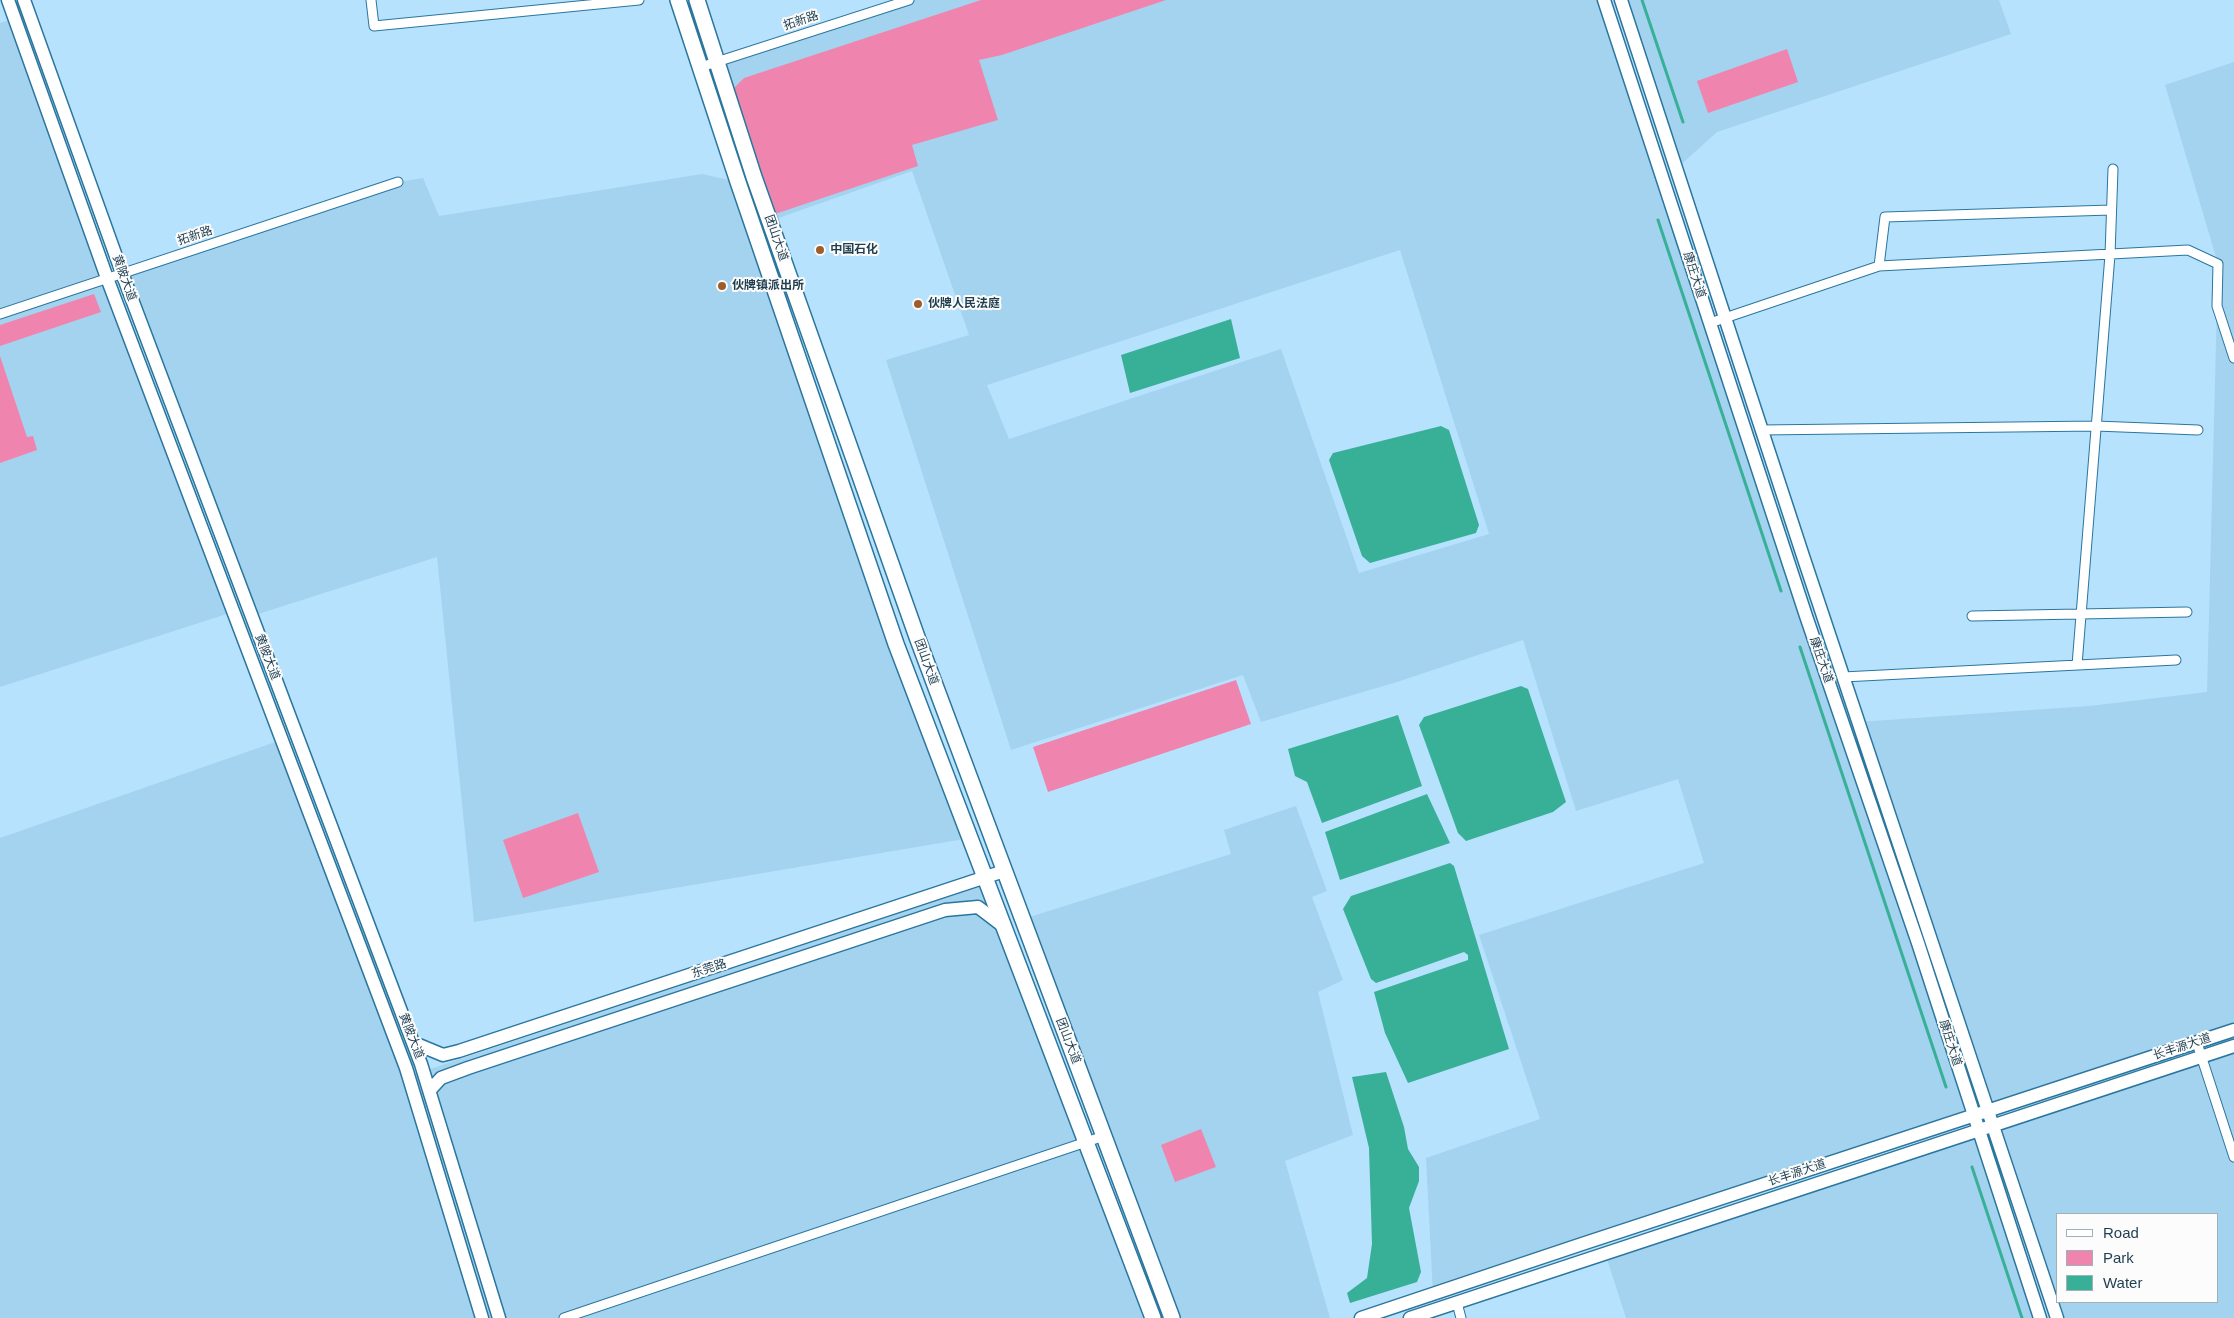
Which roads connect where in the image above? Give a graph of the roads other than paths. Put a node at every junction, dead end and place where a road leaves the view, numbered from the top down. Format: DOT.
graph roads {
  1 [pos="8,0"];
  2 [pos="24,0"];
  3 [pos="372,0"];
  4 [pos="640,0"];
  5 [pos="678,0"];
  6 [pos="697,0"];
  7 [pos="908,0"];
  8 [pos="1604,0"];
  9 [pos="1621,0"];
  10 [pos="717,62"];
  11 [pos="701,67"];
  12 [pos="2113,169"];
  13 [pos="398,182"];
  14 [pos="2112,210"];
  15 [pos="2110,255"];
  16 [pos="1879,266"];
  17 [pos="122,273"];
  18 [pos="107,278"];
  19 [pos="0,314"];
  20 [pos="1724,319"];
  21 [pos="1710,324"];
  22 [pos="2234,358"];
  23 [pos="2096,426"];
  24 [pos="1761,430"];
  25 [pos="2198,430"];
  26 [pos="2187,612"];
  27 [pos="2081,615"];
  28 [pos="1972,616"];
  29 [pos="2176,660"];
  30 [pos="2077,665"];
  31 [pos="1843,677"];
  32 [pos="1004,871"];
  33 [pos="985,878"];
  34 [pos="1003,926"];
  35 [pos="2234,1030"];
  36 [pos="414,1043"];
  37 [pos="2196,1043"];
  38 [pos="2234,1046"];
  39 [pos="2201,1057"];
  40 [pos="430,1090"];
  41 [pos="1987,1110"];
  42 [pos="1973,1115"];
  43 [pos="1992,1125"];
  44 [pos="1978,1130"];
  45 [pos="1104,1136"];
  46 [pos="1086,1143"];
  47 [pos="2234,1157"];
  48 [pos="1457,1303"];
  49 [pos="482,1318"];
  50 [pos="499,1318"];
  51 [pos="564,1318"];
  52 [pos="1153,1318"];
  53 [pos="1172,1318"];
  54 [pos="1361,1318"];
  55 [pos="1410,1318"];
  56 [pos="1461,1318"];
  57 [pos="2040,1318"];
  58 [pos="2057,1318"];
  1 -- 18 [label="street, 黄陂大道"];
  2 -- 17 [label="street, 黄陂大道"];
  3 -- 4 [label="street"];
  5 -- 11 [label="highway, 团山大道"];
  6 -- 10 [label="highway, 团山大道"];
  7 -- 10 [label="street, 拓新路"];
  8 -- 21 [label="street, 康庄大道"];
  9 -- 20 [label="street, 康庄大道"];
  10 -- 11 [label="street, 拓新路"];
  10 -- 32 [label="highway, 团山大道"];
  11 -- 33 [label="highway, 团山大道"];
  12 -- 14 [label="street"];
  13 -- 17 [label="street, 拓新路"];
  14 -- 15 [label="street"];
  14 -- 16 [label="street"];
  15 -- 16 [label="street"];
  15 -- 22 [label="street"];
  15 -- 23 [label="street"];
  16 -- 20 [label="street"];
  17 -- 18 [label="street, 拓新路"];
  17 -- 36 [label="street, 黄陂大道"];
  18 -- 19 [label="street, 拓新路"];
  18 -- 49 [label="street, 黄陂大道"];
  20 -- 21 [label="street"];
  20 -- 24 [label="street, 康庄大道"];
  21 -- 42 [label="street, 康庄大道"];
  23 -- 24 [label="street"];
  23 -- 25 [label="street"];
  23 -- 27 [label="street"];
  24 -- 31 [label="street, 康庄大道"];
  26 -- 27 [label="street"];
  27 -- 28 [label="street"];
  27 -- 30 [label="street"];
  29 -- 30 [label="street"];
  30 -- 31 [label="street"];
  31 -- 41 [label="street, 康庄大道"];
  32 -- 33 [label="street, 东莞路"];
  32 -- 45 [label="highway, 团山大道"];
  33 -- 34 [label="highway, 团山大道"];
  33 -- 36 [label="street, 东莞路"];
  34 -- 40 [label="street, 东莞路"];
  34 -- 46 [label="highway, 团山大道"];
  35 -- 37 [label="street, 长丰源大道"];
  36 -- 40 [label="street, 黄陂大道"];
  37 -- 39 [label="street"];
  37 -- 41 [label="street, 长丰源大道"];
  38 -- 39 [label="street, 长丰源大道"];
  39 -- 43 [label="street, 长丰源大道"];
  39 -- 47 [label="street"];
  40 -- 50 [label="street, 黄陂大道"];
  41 -- 42 [label="street, 长丰源大道"];
  41 -- 43 [label="street, 康庄大道"];
  42 -- 44 [label="street, 康庄大道"];
  42 -- 54 [label="street, 长丰源大道"];
  43 -- 44 [label="street, 长丰源大道"];
  43 -- 58 [label="street, 康庄大道"];
  44 -- 48 [label="street, 长丰源大道"];
  44 -- 57 [label="street, 康庄大道"];
  45 -- 46 [label="street"];
  45 -- 53 [label="highway, 团山大道"];
  46 -- 51 [label="street"];
  46 -- 52 [label="highway, 团山大道"];
  48 -- 55 [label="street, 长丰源大道"];
  48 -- 56 [label="street"];
}
